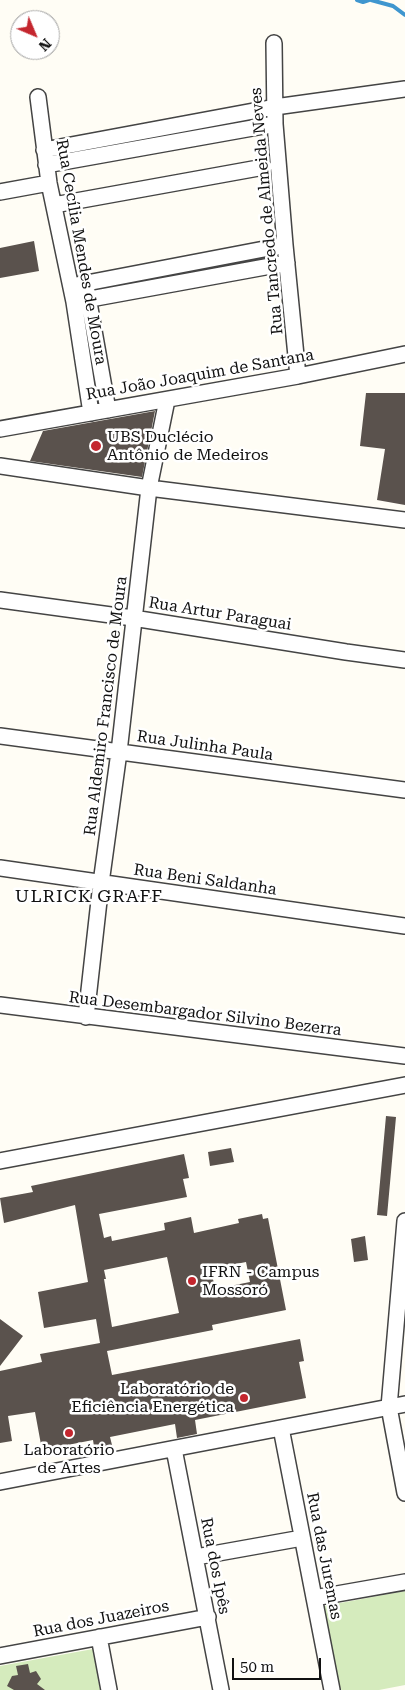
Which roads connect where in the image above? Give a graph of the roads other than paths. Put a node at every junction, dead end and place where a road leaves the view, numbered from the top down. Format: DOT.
graph roads {
  1 [pos="274,43"];
  2 [pos="405,89"];
  3 [pos="38,97"];
  4 [pos="275,107"];
  5 [pos="275,124"];
  6 [pos="44,150"];
  7 [pos="46,166"];
  8 [pos="264,167"];
  9 [pos="49,183"];
  10 [pos="0,192"];
  11 [pos="54,205"];
  12 [pos="285,245"];
  13 [pos="287,263"];
  14 [pos="78,285"];
  15 [pos="81,300"];
  16 [pos="405,354"];
  17 [pos="298,376"];
  18 [pos="167,400"];
  19 [pos="108,410"];
  20 [pos="91,413"];
  21 [pos="0,429"];
  22 [pos="0,466"];
  23 [pos="149,488"];
  24 [pos="405,520"];
  25 [pos="0,600"];
  26 [pos="133,618"];
  27 [pos="405,660"];
  28 [pos="0,736"];
  29 [pos="119,752"];
  30 [pos="405,790"];
  31 [pos="0,868"];
  32 [pos="101,883"];
  33 [pos="405,926"];
  34 [pos="0,1005"];
  35 [pos="86,1017"];
  36 [pos="405,1056"];
  37 [pos="405,1085"];
  38 [pos="0,1162"];
  39 [pos="405,1221"];
  40 [pos="405,1404"];
  41 [pos="389,1407"];
  42 [pos="281,1428"];
  43 [pos="174,1449"];
  44 [pos="0,1482"];
  45 [pos="405,1493"];
  46 [pos="302,1538"];
  47 [pos="196,1557"];
  48 [pos="405,1582"];
  49 [pos="314,1598"];
  50 [pos="208,1616"];
  51 [pos="99,1637"];
  52 [pos="0,1656"];
  53 [pos="109,1690"];
  54 [pos="221,1690"];
  55 [pos="332,1690"];
  1 -- 4 [label="street, Rua Tancredo de Almeida Neves"];
  2 -- 4 [label="street"];
  3 -- 6 [label="street, Rua Cecília Mendes de Moura"];
  4 -- 5 [label="street, Rua Tancredo de Almeida Neves"];
  4 -- 6 [label="street"];
  5 -- 7 [label="street"];
  5 -- 12 [label="street, Rua Tancredo de Almeida Neves"];
  6 -- 7 [label="street, Rua Cecília Mendes de Moura"];
  7 -- 9 [label="street, Rua Cecília Mendes de Moura"];
  8 -- 11 [label="street"];
  9 -- 10 [label="street"];
  9 -- 11 [label="street, Rua Cecília Mendes de Moura"];
  11 -- 14 [label="street, Rua Cecília Mendes de Moura"];
  12 -- 13 [label="street, Rua Tancredo de Almeida Neves"];
  12 -- 14 [label="street"];
  13 -- 15 [label="street"];
  13 -- 17 [label="street, Rua Tancredo de Almeida Neves"];
  14 -- 15 [label="street, Rua Cecília Mendes de Moura"];
  15 -- 19 [label="street, Rua Cecília Mendes de Moura"];
  15 -- 20 [label="street, Rua Cecília Mendes de Moura"];
  16 -- 17 [label="street, Rua João Joaquim de Santana"];
  17 -- 18 [label="street, Rua João Joaquim de Santana"];
  18 -- 19 [label="street, Rua João Joaquim de Santana"];
  18 -- 23 [label="street, Rua Aldemiro Francisco de Moura"];
  19 -- 20 [label="street, Rua João Joaquim de Santana"];
  20 -- 21 [label="street, Rua João Joaquim de Santana"];
  22 -- 23 [label="street"];
  23 -- 24 [label="street"];
  23 -- 26 [label="street, Rua Aldemiro Francisco de Moura"];
  25 -- 26 [label="street, Rua Artur Paraguai"];
  26 -- 27 [label="street, Rua Artur Paraguai"];
  26 -- 29 [label="street, Rua Aldemiro Francisco de Moura"];
  28 -- 29 [label="street, Rua Julinha Paula"];
  29 -- 30 [label="street, Rua Julinha Paula"];
  29 -- 32 [label="street, Rua Aldemiro Francisco de Moura"];
  31 -- 32 [label="street, Rua Beni Saldanha"];
  32 -- 33 [label="street, Rua Beni Saldanha"];
  32 -- 35 [label="street, Rua Aldemiro Francisco de Moura"];
  34 -- 35 [label="street, Rua Desembargador Silvino Bezerra"];
  35 -- 36 [label="street, Rua Desembargador Silvino Bezerra"];
  37 -- 38 [label="street"];
  39 -- 41 [label="street"];
  40 -- 41 [label="street"];
  41 -- 42 [label="street"];
  41 -- 45 [label="street"];
  42 -- 43 [label="street"];
  42 -- 46 [label="street, Rua das Juremas"];
  43 -- 44 [label="street"];
  43 -- 47 [label="street, Rua dos Ipês"];
  46 -- 47 [label="street"];
  46 -- 49 [label="street, Rua das Juremas"];
  47 -- 50 [label="street, Rua dos Ipês"];
  48 -- 49 [label="street"];
  49 -- 55 [label="street, Rua das Juremas"];
  50 -- 51 [label="street, Rua dos Juazeiros"];
  50 -- 54 [label="street, Rua dos Ipês"];
  51 -- 52 [label="street, Rua dos Juazeiros"];
  51 -- 53 [label="street"];
}
